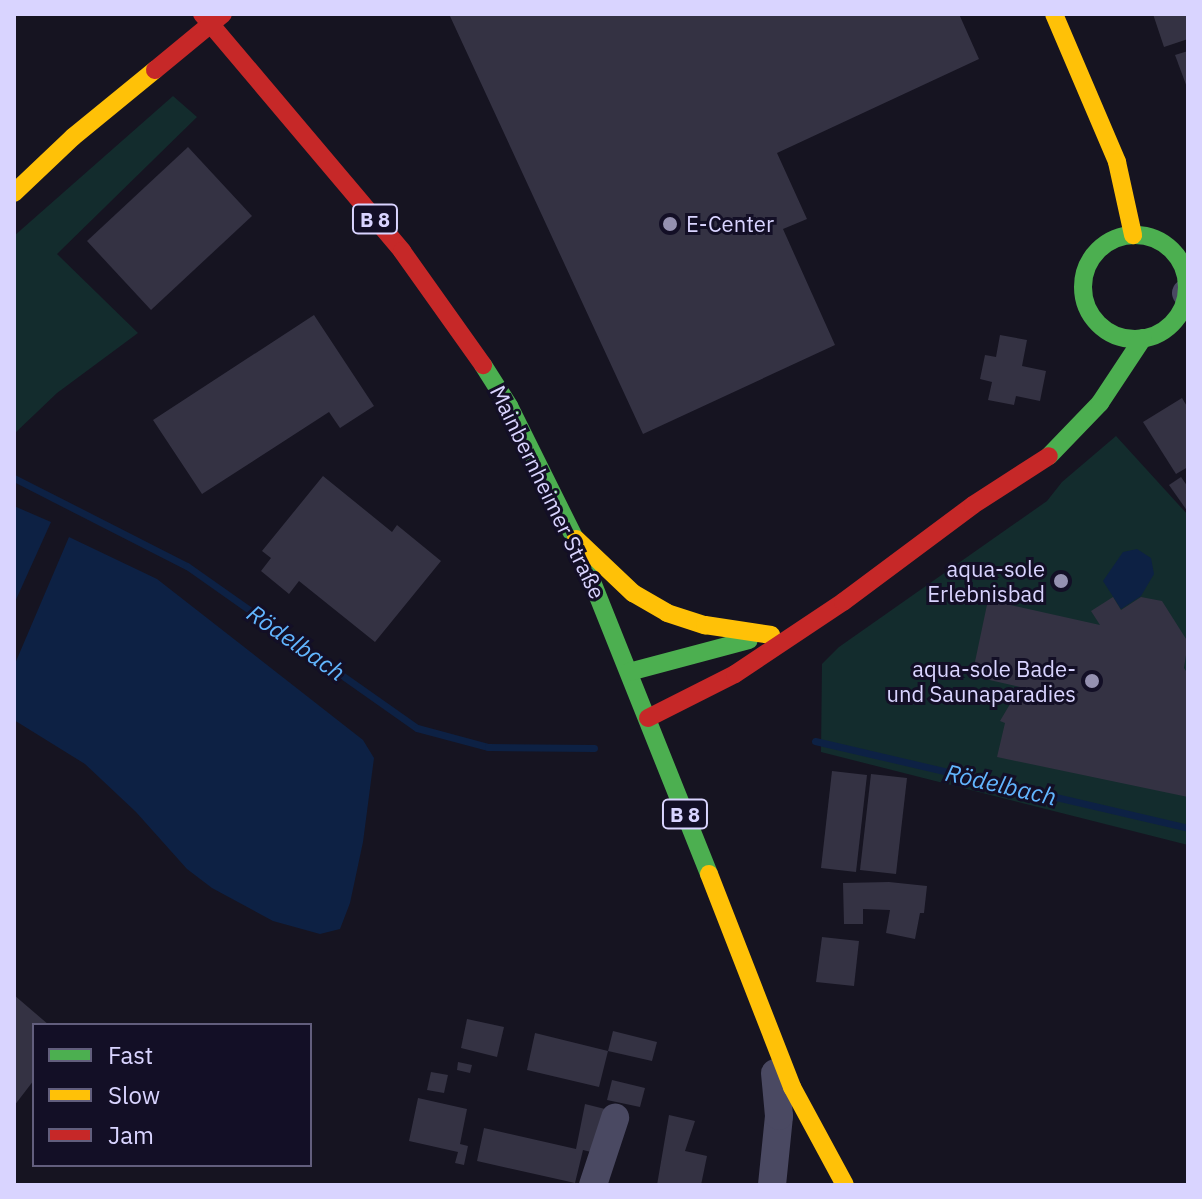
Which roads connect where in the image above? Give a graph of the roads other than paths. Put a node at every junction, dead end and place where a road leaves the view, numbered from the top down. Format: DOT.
graph roads {
  1 [pos="202,14"];
  2 [pos="223,14"];
  3 [pos="1054,14"];
  4 [pos="14,193"];
  5 [pos="1133,235"];
  6 [pos="1187,294"];
  7 [pos="1099,324"];
  8 [pos="1143,338"];
  9 [pos="1100,354"];
  10 [pos="1090,385"];
  11 [pos="973,505"];
  12 [pos="575,539"];
  13 [pos="802,628"];
  14 [pos="771,635"];
  15 [pos="629,672"];
  16 [pos="648,718"];
  17 [pos="772,1040"];
  18 [pos="615,1118"];
  19 [pos="593,1185"];
  20 [pos="772,1185"];
  21 [pos="845,1185"];
  1 -- 12 [label="main road, Mainbernheimer Straße / B 8"];
  2 -- 4 [label="main road, bridge"];
  3 -- 5 [label="main road"];
  5 -- 6 [label="main road"];
  5 -- 7 [label="main road"];
  6 -- 8 [label="main road"];
  7 -- 8 [label="main road"];
  7 -- 9 [label="main road"];
  8 -- 11 [label="main road"];
  10 -- 11 [label="main road"];
  11 -- 13 [label="main road"];
  12 -- 14 [label="main road"];
  12 -- 15 [label="main road, Mainbernheimer Straße / B 8"];
  13 -- 14 [label="main road"];
  13 -- 16 [label="main road"];
  14 -- 15 [label="main road"];
  15 -- 16 [label="main road, Mainbernheimer Straße / B 8"];
  16 -- 17 [label="main road, Mainbernheimer Straße / B 8"];
  17 -- 20 [label="street, Mainbernheimer Straße"];
  17 -- 21 [label="main road, Mainbernheimer Straße / B 8"];
  18 -- 19 [label="street"];
}
